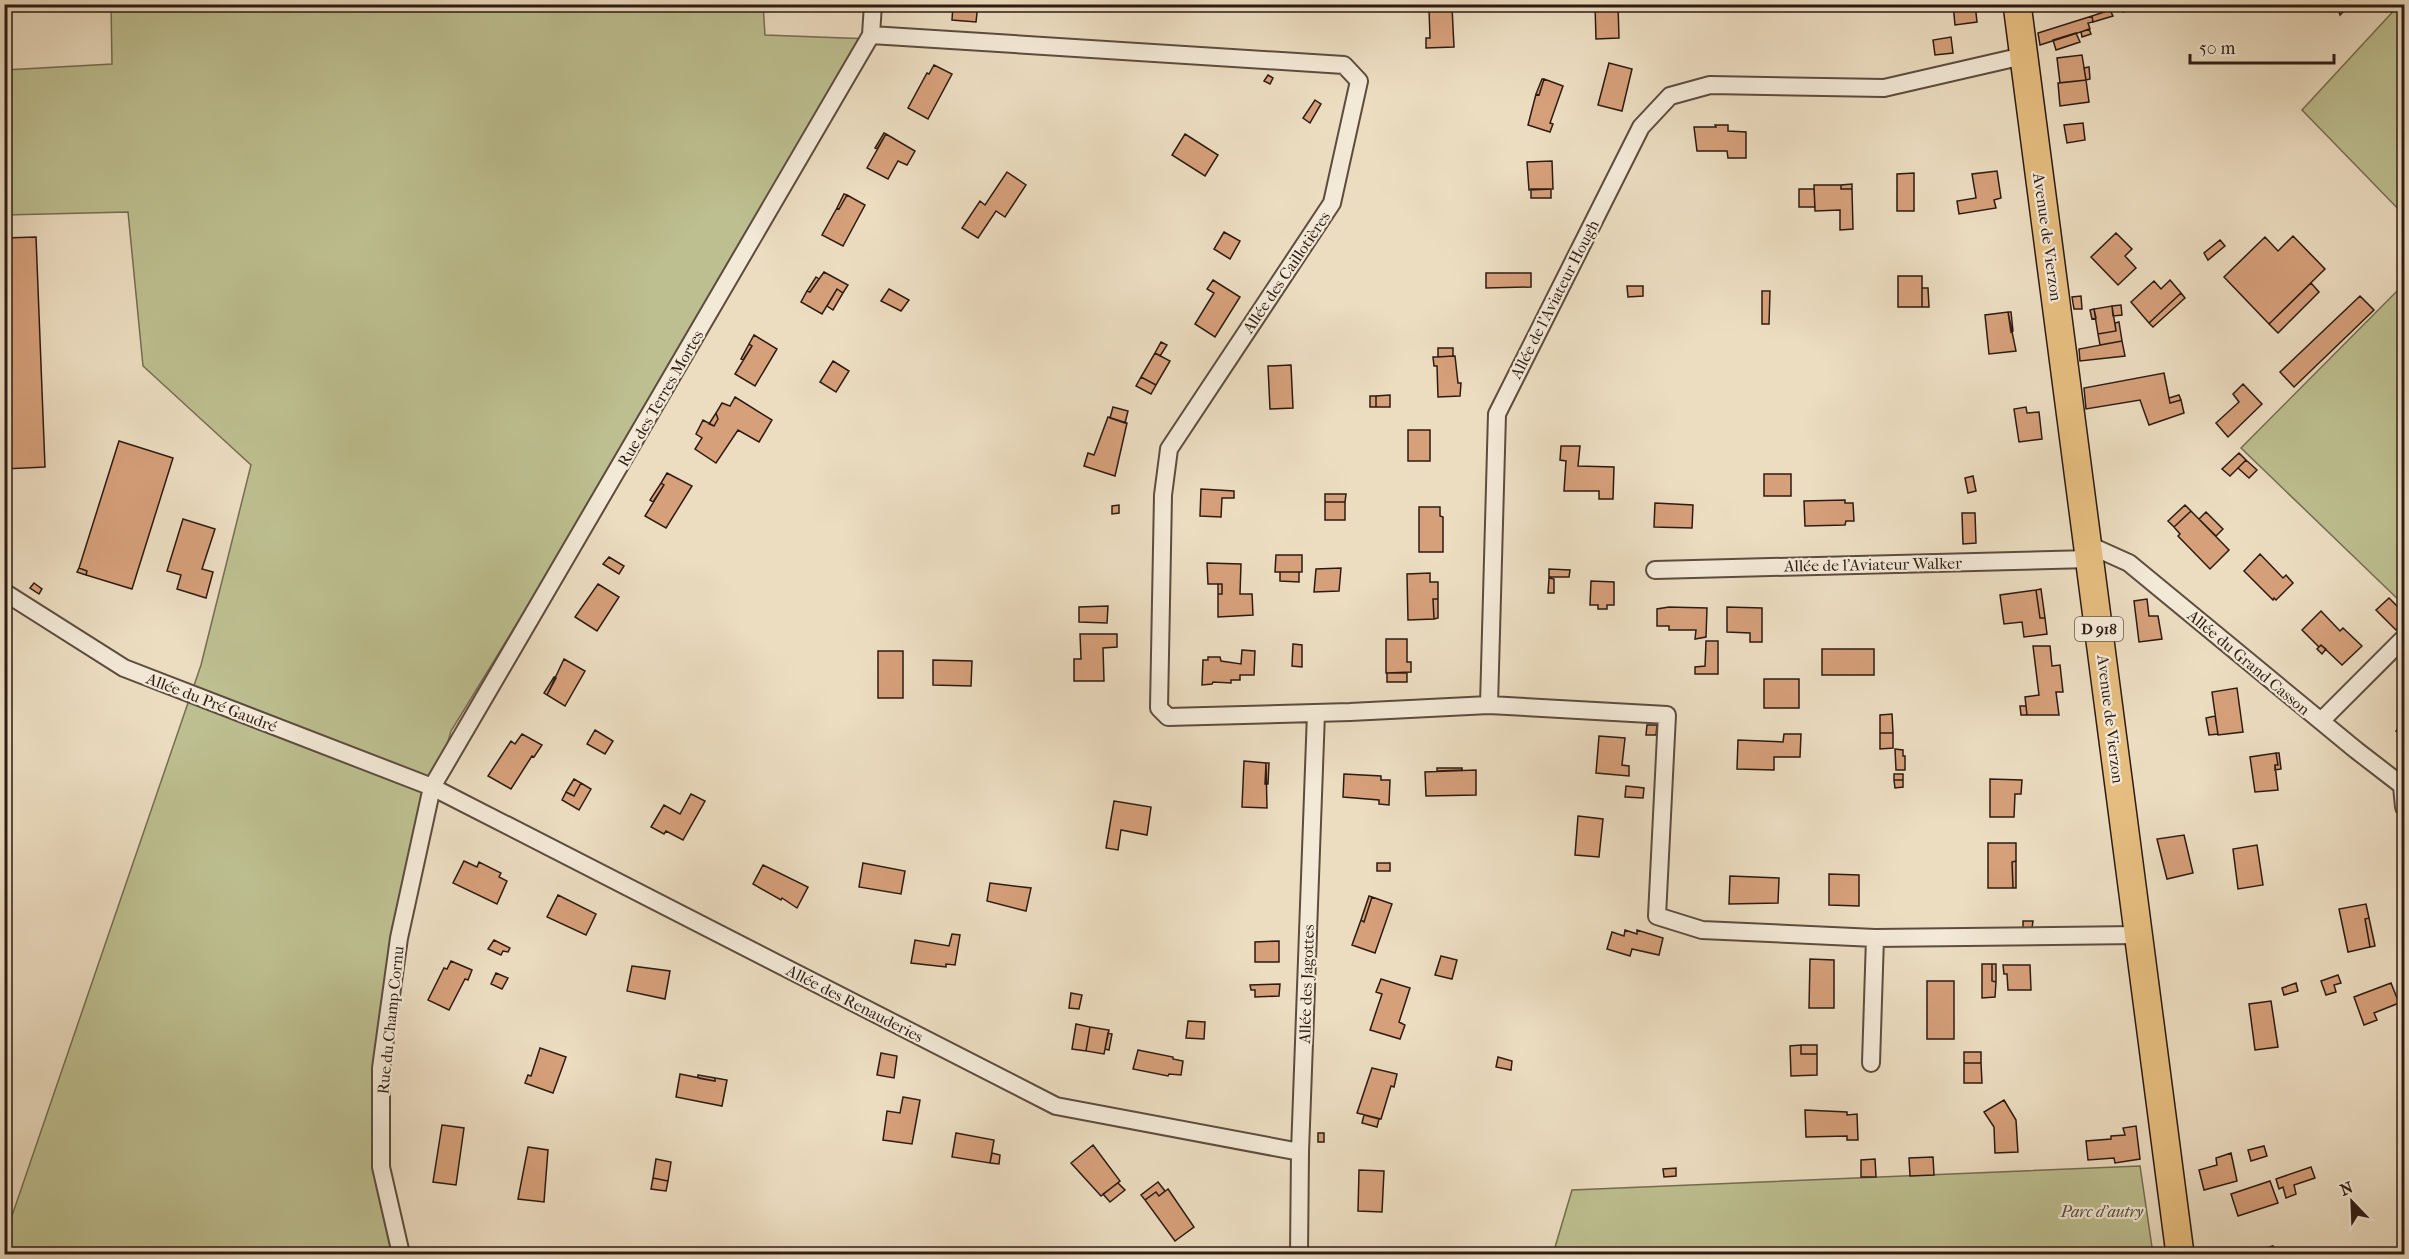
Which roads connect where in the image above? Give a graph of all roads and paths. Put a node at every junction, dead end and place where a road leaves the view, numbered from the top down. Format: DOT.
graph roads {
  1 [pos="873,4"];
  2 [pos="2017,4"];
  3 [pos="871,35"];
  4 [pos="2023,56"];
  5 [pos="2090,552"];
  6 [pos="1655,570"];
  7 [pos="4,592"];
  8 [pos="2404,638"];
  9 [pos="1489,705"];
  10 [pos="1316,713"];
  11 [pos="2321,721"];
  12 [pos="2403,786"];
  13 [pos="432,787"];
  14 [pos="2404,807"];
  15 [pos="2138,935"];
  16 [pos="1875,938"];
  17 [pos="1871,1063"];
  18 [pos="1300,1152"];
  19 [pos="401,1254"];
  20 [pos="1299,1254"];
  21 [pos="2180,1254"];
  1 -- 3 [label="street, Rue des Terres Mortes"];
  2 -- 4 [label="main road, Avenue de Vierzon / D 918"];
  3 -- 10 [label="street, Allée des Caillotières"];
  3 -- 13 [label="street, Rue des Terres Mortes"];
  4 -- 5 [label="main road, Avenue de Vierzon / D 918"];
  4 -- 9 [label="street, Allée de l'Aviateur Hough"];
  5 -- 6 [label="street, Allée de l'Aviateur Walker"];
  5 -- 11 [label="street, Allée du Grand Casson"];
  5 -- 15 [label="main road, Avenue de Vierzon / D 918"];
  7 -- 13 [label="street, Allée du Pré Gaudré"];
  8 -- 11 [label="street"];
  9 -- 10 [label="street"];
  9 -- 16 [label="street"];
  10 -- 18 [label="street, Allée des Jagottes"];
  11 -- 12 [label="street, Allée du Grand Casson"];
  12 -- 14 [label="street"];
  13 -- 18 [label="street, Allée des Renauderies"];
  13 -- 19 [label="street, Rue du Champ Cornu"];
  15 -- 16 [label="street"];
  15 -- 21 [label="main road, Avenue de Vierzon / D 918"];
  16 -- 17 [label="street"];
  18 -- 20 [label="street, Allée des Jagottes"];
}
